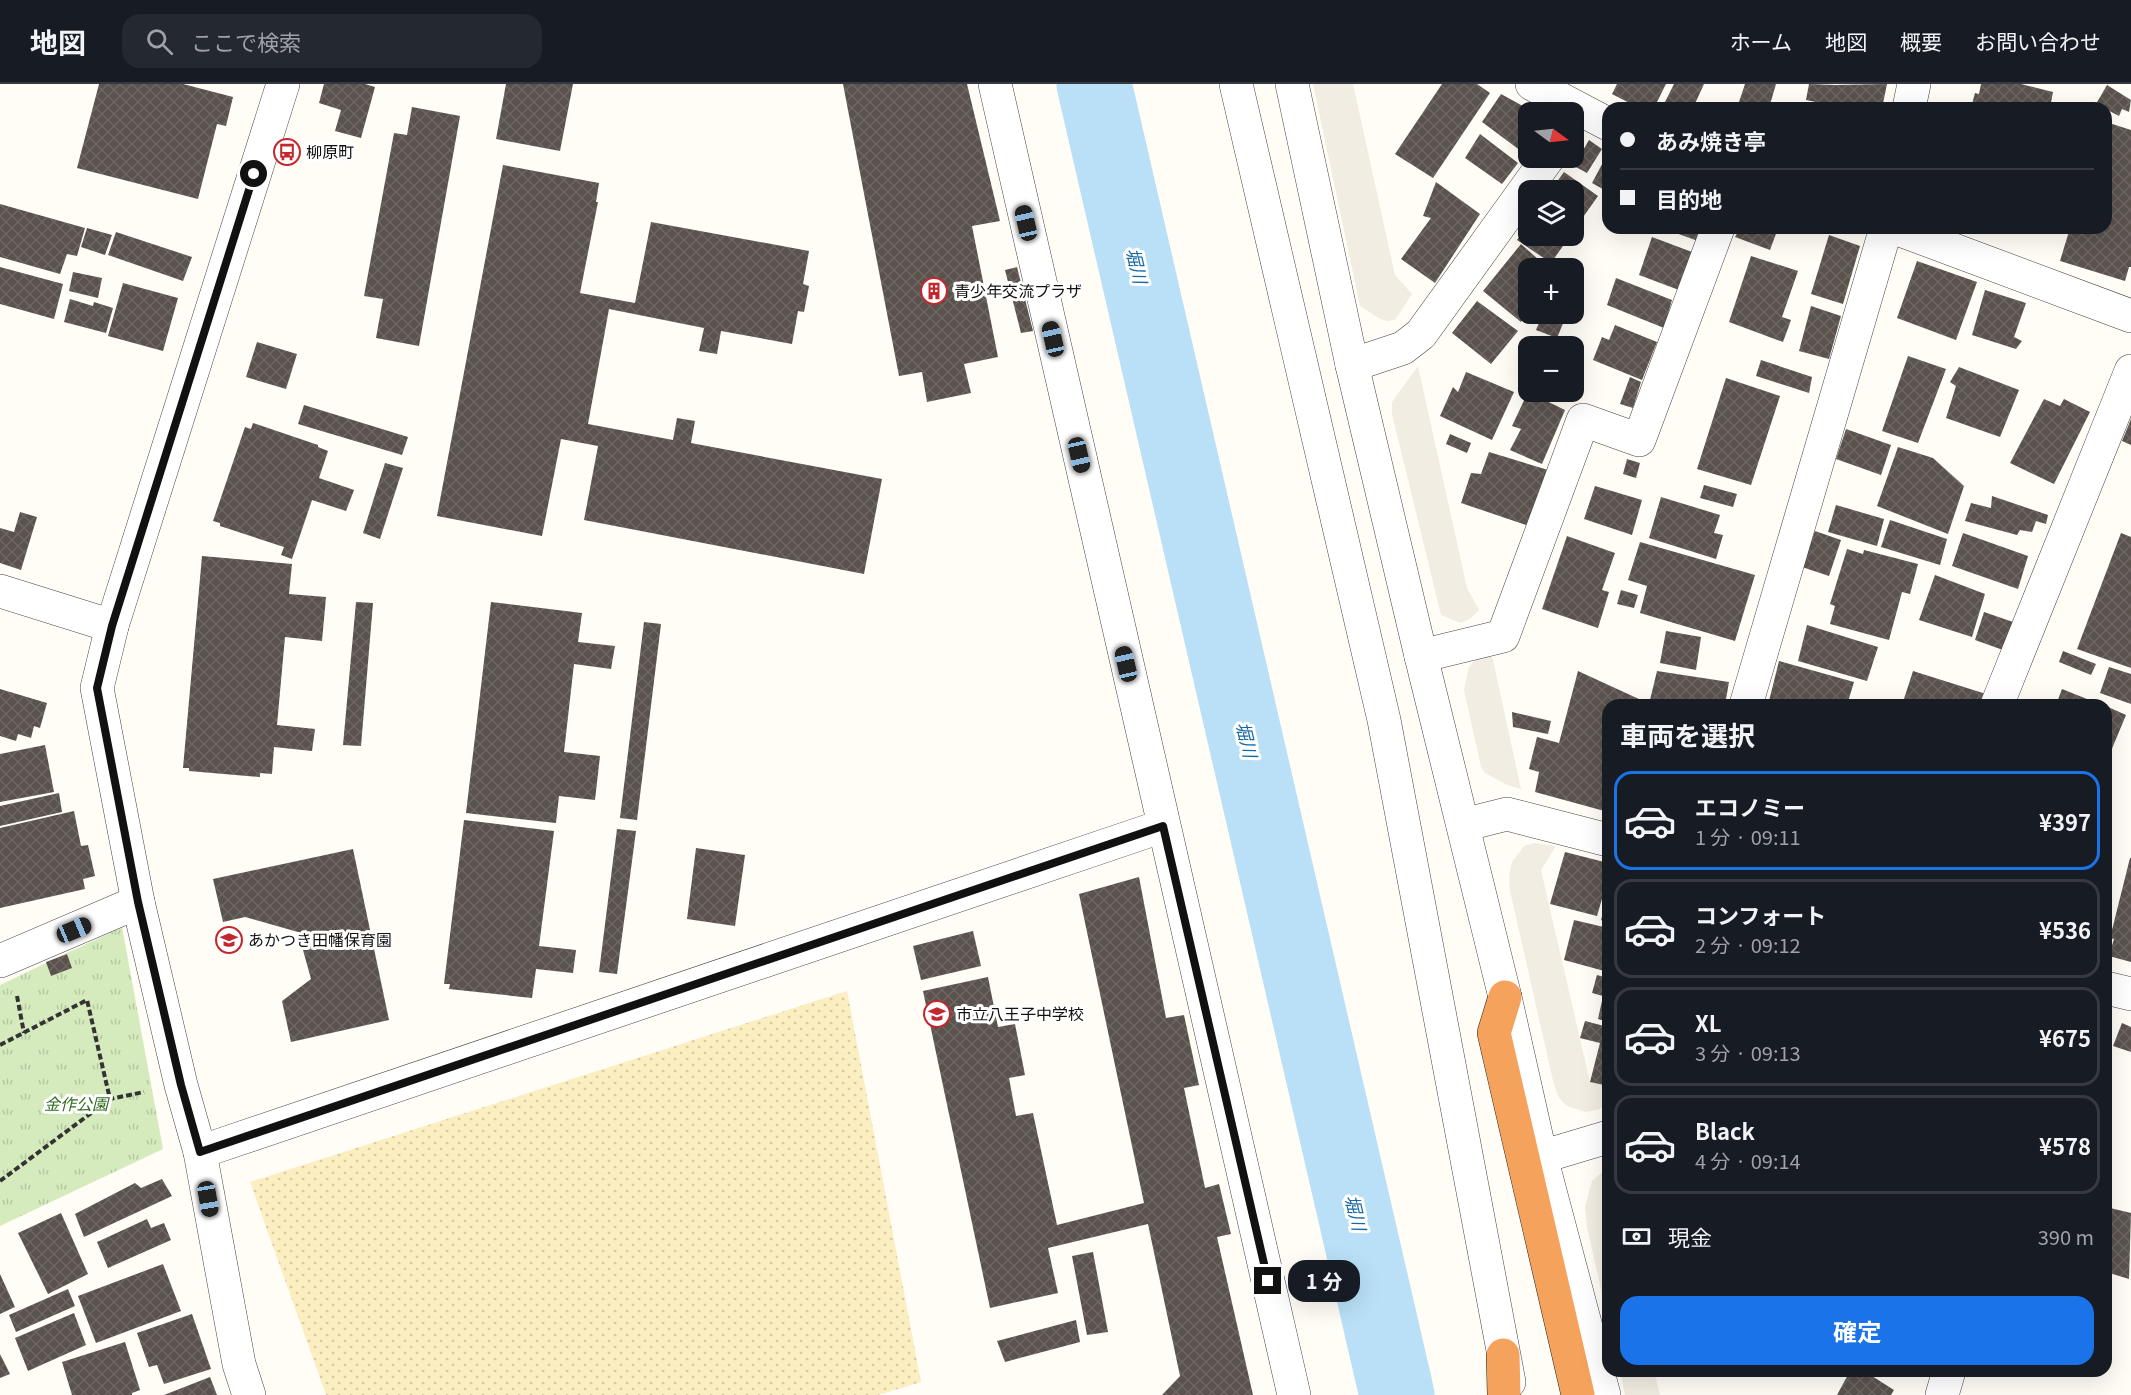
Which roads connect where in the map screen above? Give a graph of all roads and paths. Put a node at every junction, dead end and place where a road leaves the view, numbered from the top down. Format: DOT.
graph roads {
  1 [pos="283,84"];
  2 [pos="995,84"];
  3 [pos="1236,84"];
  4 [pos="1292,84"];
  5 [pos="1532,84"];
  6 [pos="1914,84"];
  7 [pos="1578,102"];
  8 [pos="1910,102"];
  9 [pos="1584,105"];
  10 [pos="1602,119"];
  11 [pos="1541,168"];
  12 [pos="1716,234"];
  13 [pos="1884,234"];
  14 [pos="1911,234"];
  15 [pos="2131,316"];
  16 [pos="1352,365"];
  17 [pos="2131,371"];
  18 [pos="0,591"];
  19 [pos="112,626"];
  20 [pos="1421,656"];
  21 [pos="1748,699"];
  22 [pos="1999,699"];
  23 [pos="1463,825"];
  24 [pos="1163,826"];
  25 [pos="1602,838"];
  26 [pos="138,902"];
  27 [pos="0,961"];
  28 [pos="2112,989"];
  29 [pos="2131,994"];
  30 [pos="1505,998"];
  31 [pos="0,1046"];
  32 [pos="181,1085"];
  33 [pos="110,1099"];
  34 [pos="1602,1139"];
  35 [pos="200,1152"];
  36 [pos="1541,1157"];
  37 [pos="0,1180"];
  38 [pos="1503,1355"];
  39 [pos="1947,1377"];
  40 [pos="249,1395"];
  41 [pos="1294,1395"];
  42 [pos="1504,1395"];
  43 [pos="1512,1395"];
  44 [pos="1578,1395"];
  45 [pos="1604,1395"];
  46 [pos="1942,1395"];
  1 -- 19 [label="street"];
  2 -- 24 [label="street"];
  3 -- 38 [label="street"];
  4 -- 16 [label="street"];
  5 -- 7 [label="street"];
  6 -- 8 [label="street"];
  9 -- 10 [label="street"];
  11 -- 16 [label="street"];
  12 -- 20 [label="street"];
  13 -- 21 [label="street"];
  14 -- 15 [label="street"];
  16 -- 20 [label="street"];
  17 -- 22 [label="street"];
  18 -- 19 [label="street"];
  19 -- 26 [label="street"];
  20 -- 23 [label="street"];
  23 -- 25 [label="street"];
  23 -- 30 [label="street"];
  24 -- 35 [label="street"];
  24 -- 41 [label="street"];
  26 -- 27 [label="street"];
  26 -- 32 [label="street"];
  28 -- 29 [label="street"];
  30 -- 36 [label="street"];
  30 -- 44 [label="highway"];
  31 -- 33 [label="path"];
  32 -- 33 [label="path"];
  32 -- 35 [label="street"];
  33 -- 37 [label="path"];
  34 -- 36 [label="street"];
  35 -- 40 [label="street"];
  36 -- 45 [label="street"];
  38 -- 42 [label="highway"];
  38 -- 43 [label="street"];
  39 -- 46 [label="street"];
}
